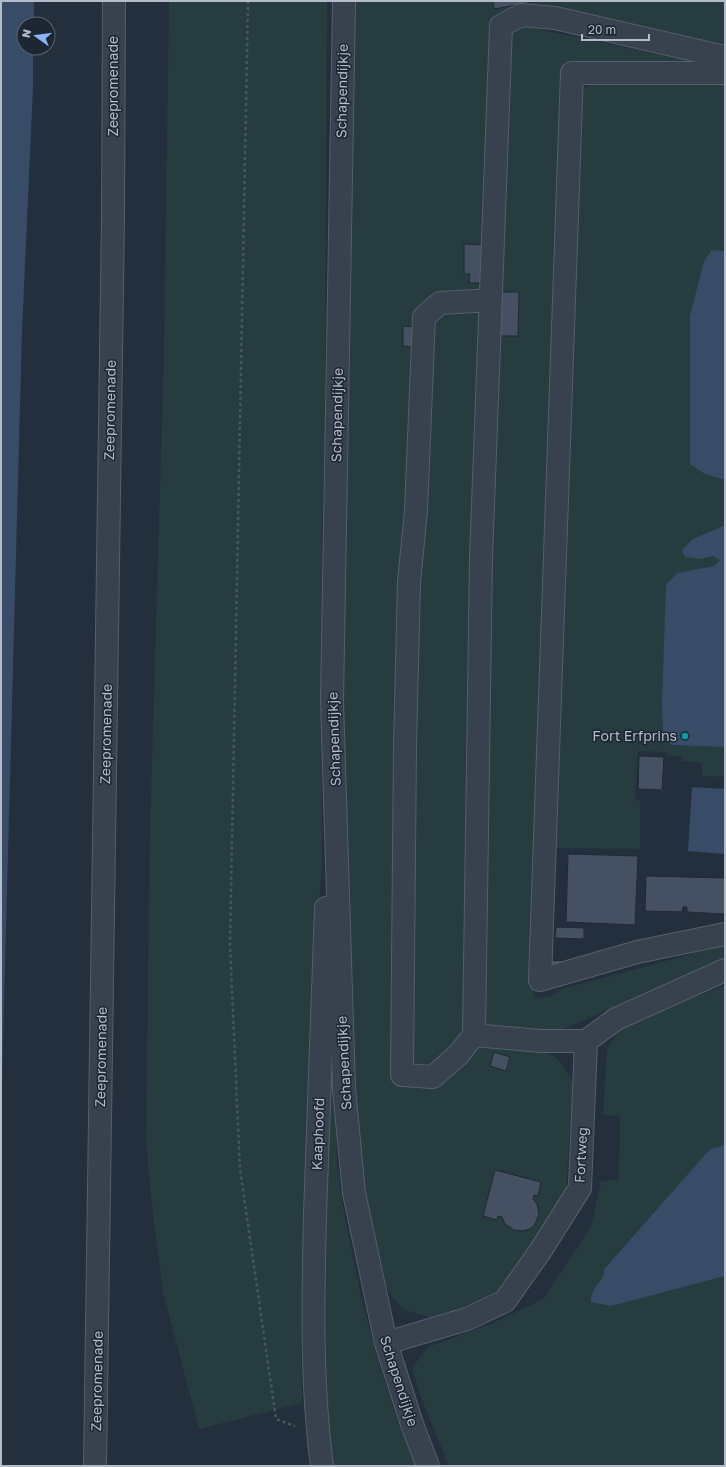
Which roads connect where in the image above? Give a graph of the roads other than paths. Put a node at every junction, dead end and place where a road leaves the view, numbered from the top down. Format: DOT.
graph roads {
  1 [pos="114,1"];
  2 [pos="344,1"];
  3 [pos="725,57"];
  4 [pos="725,73"];
  5 [pos="490,300"];
  6 [pos="336,802"];
  7 [pos="725,934"];
  8 [pos="725,970"];
  9 [pos="474,1035"];
  10 [pos="586,1041"];
  11 [pos="386,1343"];
  12 [pos="95,1466"];
  13 [pos="322,1466"];
  14 [pos="428,1466"];
  1 -- 12 [label="street, Zeepromenade"];
  2 -- 6 [label="street, Schapendijkje"];
  3 -- 5 [label="street"];
  4 -- 7 [label="street"];
  5 -- 9 [label="street"];
  5 -- 9 [label="street"];
  6 -- 11 [label="street, Schapendijkje"];
  6 -- 13 [label="street, Kaaphoofd"];
  8 -- 10 [label="street"];
  9 -- 10 [label="street"];
  10 -- 11 [label="street, Fortweg"];
  11 -- 14 [label="street, Schapendijkje"];
}
